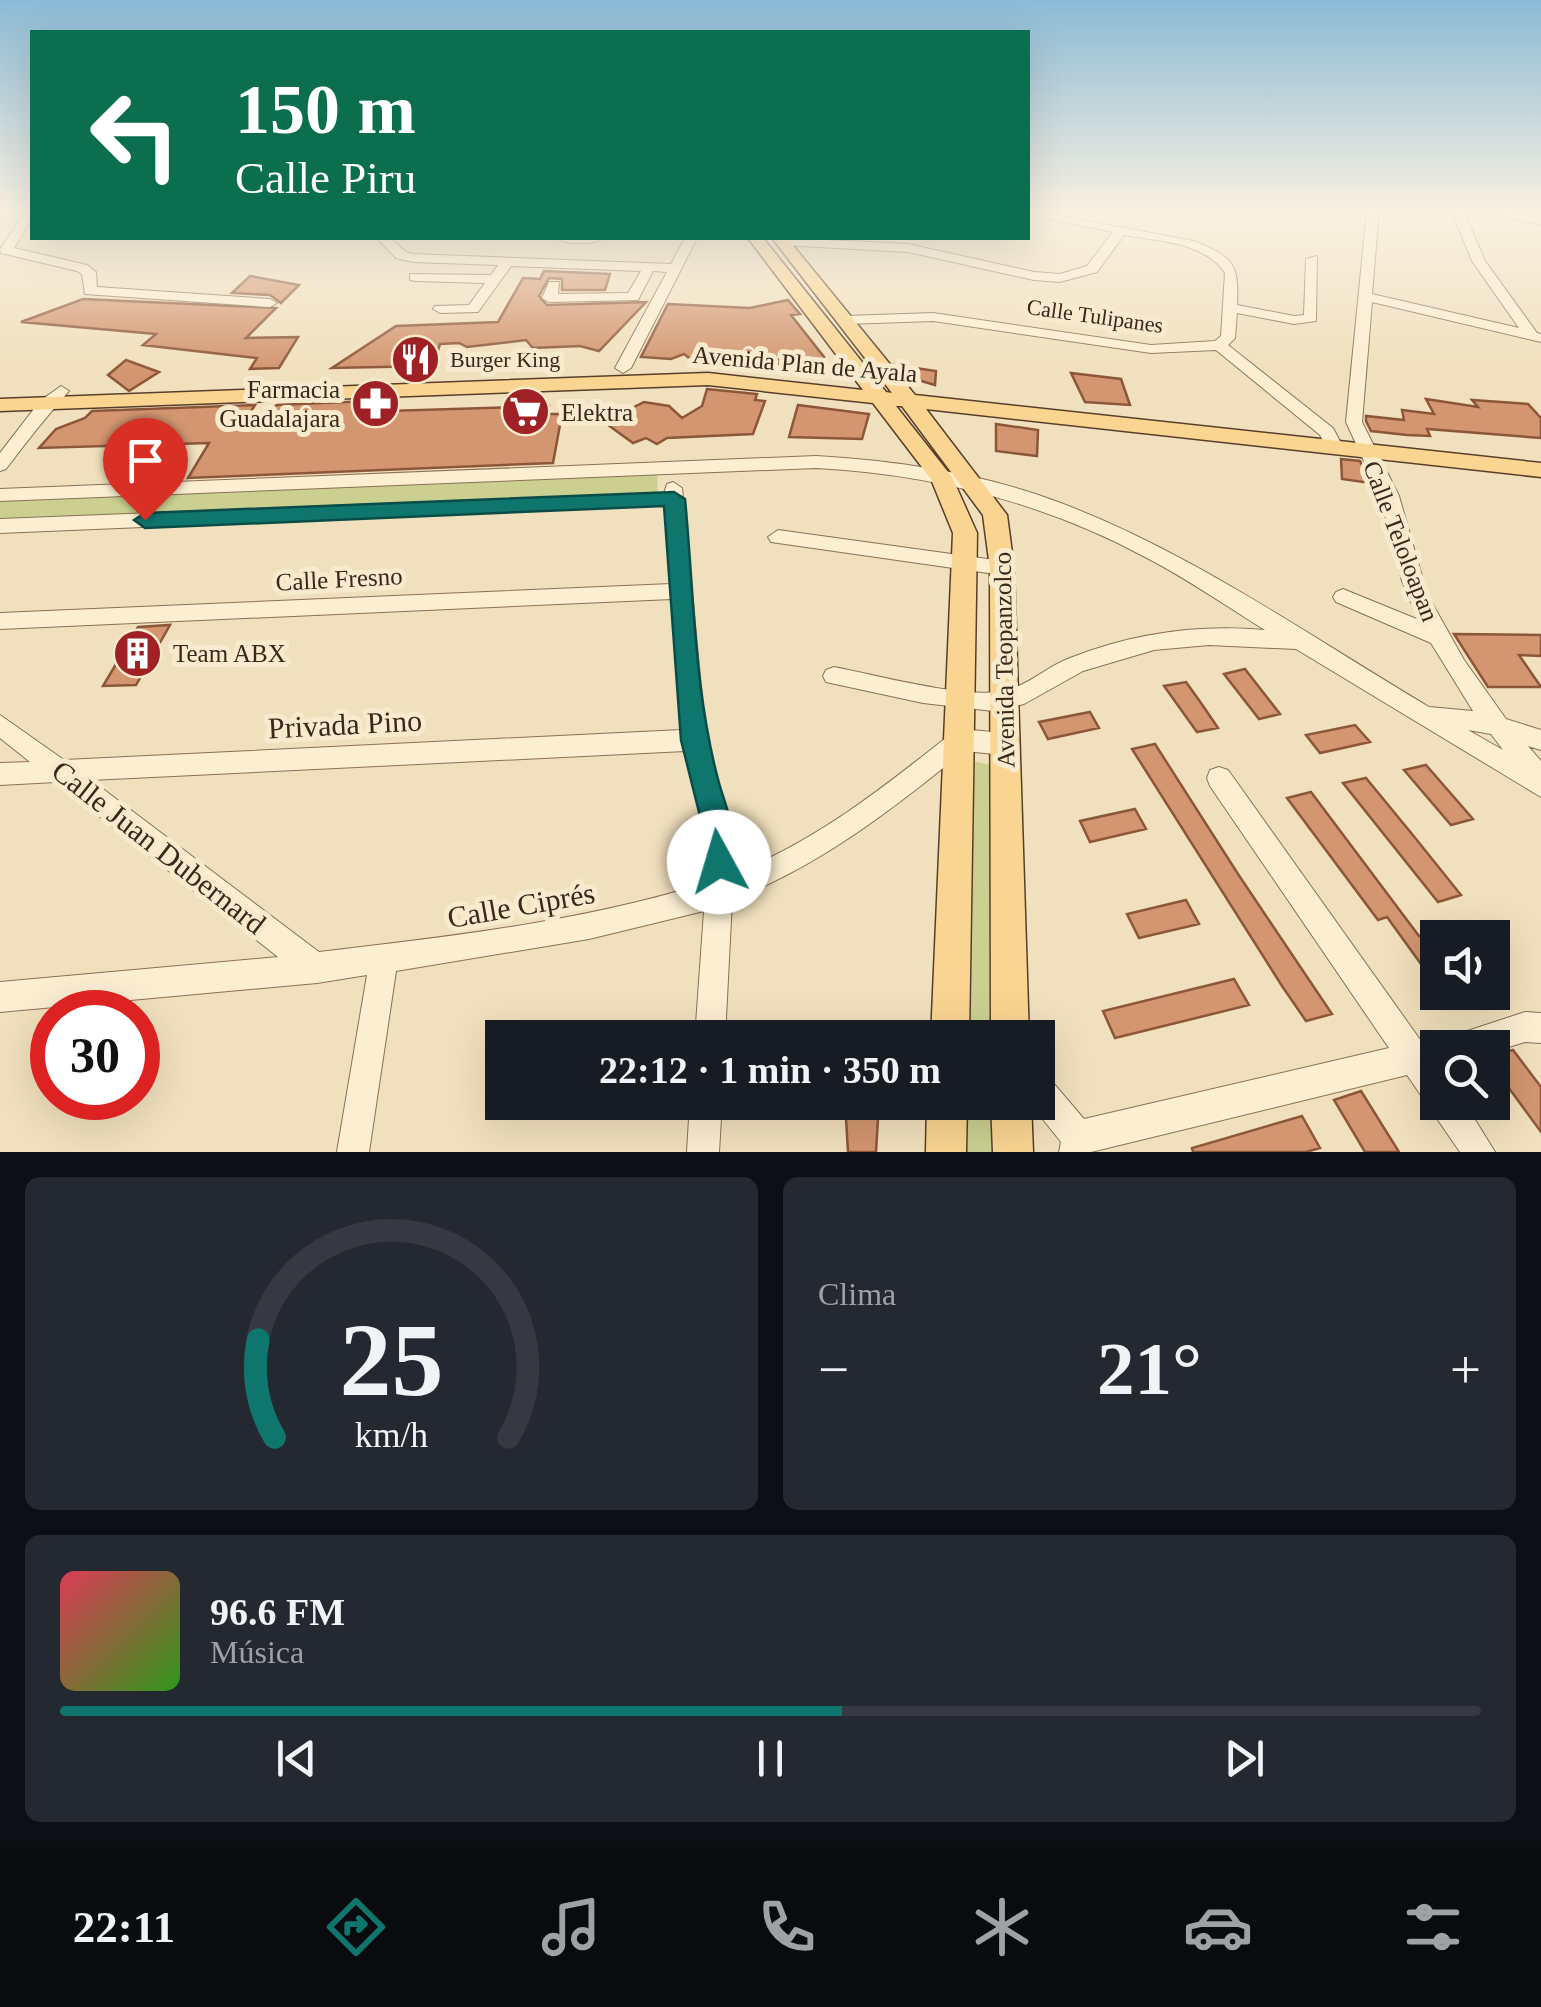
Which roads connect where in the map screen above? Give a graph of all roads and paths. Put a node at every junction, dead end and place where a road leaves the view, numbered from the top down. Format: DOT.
graph roads {
  1 [pos="64,264"];
  2 [pos="506,264"];
  3 [pos="549,264"];
  4 [pos="680,264"];
  5 [pos="774,264"];
  6 [pos="800,264"];
  7 [pos="979,264"];
  8 [pos="1096,264"];
  9 [pos="1228,264"];
  10 [pos="1312,264"];
  11 [pos="1367,264"];
  12 [pos="1482,264"];
  13 [pos="649,268"];
  14 [pos="678,268"];
  15 [pos="808,274"];
  16 [pos="415,278"];
  17 [pos="493,279"];
  18 [pos="786,279"];
  19 [pos="554,285"];
  20 [pos="1364,296"];
  21 [pos="270,302"];
  22 [pos="1231,308"];
  23 [pos="440,309"];
  24 [pos="846,320"];
  25 [pos="1536,337"];
  26 [pos="1219,345"];
  27 [pos="623,368"];
  28 [pos="874,391"];
  29 [pos="0,392"];
  30 [pos="906,395"];
  31 [pos="53,397"];
  32 [pos="0,405"];
  33 [pos="962,406"];
  34 [pos="933,431"];
  35 [pos="1330,439"];
  36 [pos="1362,443"];
  37 [pos="1541,454"];
  38 [pos="0,466"];
  39 [pos="1541,470"];
  40 [pos="941,477"];
  41 [pos="975,484"];
  42 [pos="0,495"];
  43 [pos="0,526"];
  44 [pos="778,537"];
  45 [pos="967,563"];
  46 [pos="1002,568"];
  47 [pos="680,591"];
  48 [pos="1343,597"];
  49 [pos="0,621"];
  50 [pos="1439,637"];
  51 [pos="1302,644"];
  52 [pos="834,676"];
  53 [pos="961,698"];
  54 [pos="1006,701"];
  55 [pos="1422,716"];
  56 [pos="0,725"];
  57 [pos="1500,727"];
  58 [pos="694,740"];
  59 [pos="960,740"];
  60 [pos="1541,740"];
  61 [pos="1006,746"];
  62 [pos="61,771"];
  63 [pos="0,774"];
  64 [pos="1219,778"];
  65 [pos="1541,778"];
  66 [pos="1541,786"];
  67 [pos="719,892"];
  68 [pos="382,962"];
  69 [pos="317,970"];
  70 [pos="0,996"];
  71 [pos="711,1020"];
  72 [pos="951,1020"];
  73 [pos="1010,1020"];
  74 [pos="1541,1028"];
  75 [pos="1510,1031"];
  76 [pos="1420,1048"];
  77 [pos="1420,1058"];
  78 [pos="1055,1113"];
  79 [pos="705,1120"];
  80 [pos="947,1120"];
  81 [pos="1012,1120"];
  82 [pos="1457,1120"];
  83 [pos="1077,1145"];
  84 [pos="353,1152"];
  85 [pos="703,1152"];
  86 [pos="946,1152"];
  87 [pos="1013,1152"];
  88 [pos="1479,1152"];
  1 -- 21 [label="street"];
  2 -- 17 [label="street"];
  3 -- 13 [label="street"];
  4 -- 14 [label="street"];
  5 -- 18 [label="main road, Avenida Teopanzolco"];
  6 -- 15 [label="main road, Avenida Teopanzolco"];
  7 -- 8 [label="street"];
  9 -- 22 [label="street"];
  10 -- 22 [label="street"];
  11 -- 20 [label="street"];
  12 -- 25 [label="street"];
  13 -- 14 [label="street"];
  13 -- 19 [label="street"];
  14 -- 27 [label="street"];
  15 -- 18 [label="main road"];
  15 -- 24 [label="main road, Avenida Teopanzolco"];
  16 -- 17 [label="street"];
  17 -- 23 [label="street"];
  18 -- 28 [label="main road, Avenida Teopanzolco"];
  20 -- 25 [label="street"];
  20 -- 36 [label="street"];
  22 -- 26 [label="street"];
  24 -- 26 [label="street, Calle Tulipanes"];
  24 -- 30 [label="main road, Avenida Teopanzolco"];
  26 -- 35 [label="street"];
  27 -- 28 [label="main road, Avenida Plan de Ayala"];
  27 -- 31 [label="main road, Avenida Plan de Ayala"];
  28 -- 30 [label="main road, Avenida Plan de Ayala"];
  28 -- 31 [label="main road, Avenida Plan de Ayala"];
  28 -- 40 [label="main road, Avenida Teopanzolco"];
  29 -- 31 [label="main road, Avenida Plan de Ayala"];
  30 -- 33 [label="main road, Avenida Plan de Ayala"];
  30 -- 34 [label="main road, Avenida Teopanzolco"];
  30 -- 35 [label="main road, Avenida Plan de Ayala"];
  31 -- 32 [label="main road, Avenida Plan de Ayala"];
  31 -- 38 [label="street"];
  33 -- 34 [label="main road"];
  33 -- 35 [label="main road, Avenida Plan de Ayala"];
  34 -- 41 [label="main road, Avenida Teopanzolco"];
  35 -- 36 [label="main road, Avenida Plan de Ayala"];
  36 -- 37 [label="main road, Avenida Plan de Ayala"];
  36 -- 39 [label="main road, Avenida Plan de Ayala"];
  36 -- 50 [label="street, Calle Teloloapan"];
  40 -- 41 [label="street"];
  40 -- 42 [label="street"];
  40 -- 45 [label="main road, Avenida Teopanzolco"];
  41 -- 46 [label="main road, Avenida Teopanzolco"];
  41 -- 51 [label="street"];
  43 -- 47 [label="street"];
  44 -- 45 [label="street"];
  45 -- 46 [label="street"];
  45 -- 53 [label="main road, Avenida Teopanzolco"];
  46 -- 54 [label="main road, Avenida Teopanzolco"];
  47 -- 49 [label="street, Calle Fresno"];
  47 -- 58 [label="street"];
  48 -- 50 [label="street"];
  50 -- 57 [label="street, Calle Teloloapan"];
  51 -- 54 [label="street"];
  51 -- 55 [label="street"];
  52 -- 53 [label="street"];
  53 -- 54 [label="street"];
  53 -- 59 [label="main road, Avenida Teopanzolco"];
  54 -- 61 [label="main road, Avenida Teopanzolco"];
  55 -- 57 [label="street"];
  55 -- 66 [label="street"];
  56 -- 62 [label="street, Calle Juan Dubernard"];
  57 -- 60 [label="street"];
  57 -- 65 [label="street, Calle Teloloapan"];
  58 -- 62 [label="street, Privada Pino"];
  58 -- 67 [label="street"];
  59 -- 61 [label="street"];
  59 -- 67 [label="street, Calle Ciprés"];
  59 -- 72 [label="main road, Avenida Teopanzolco"];
  61 -- 73 [label="main road, Avenida Teopanzolco"];
  62 -- 63 [label="street, Privada Pino"];
  62 -- 69 [label="street, Calle Juan Dubernard"];
  64 -- 76 [label="street"];
  67 -- 68 [label="street, Calle Ciprés"];
  67 -- 71 [label="street"];
  68 -- 69 [label="street, Calle Ciprés"];
  68 -- 84 [label="street"];
  69 -- 70 [label="street, Calle Ciprés"];
  74 -- 75 [label="street"];
  77 -- 83 [label="street"];
  78 -- 83 [label="street"];
  79 -- 85 [label="street"];
  80 -- 86 [label="main road"];
  81 -- 87 [label="main road"];
  82 -- 88 [label="street"];
}
